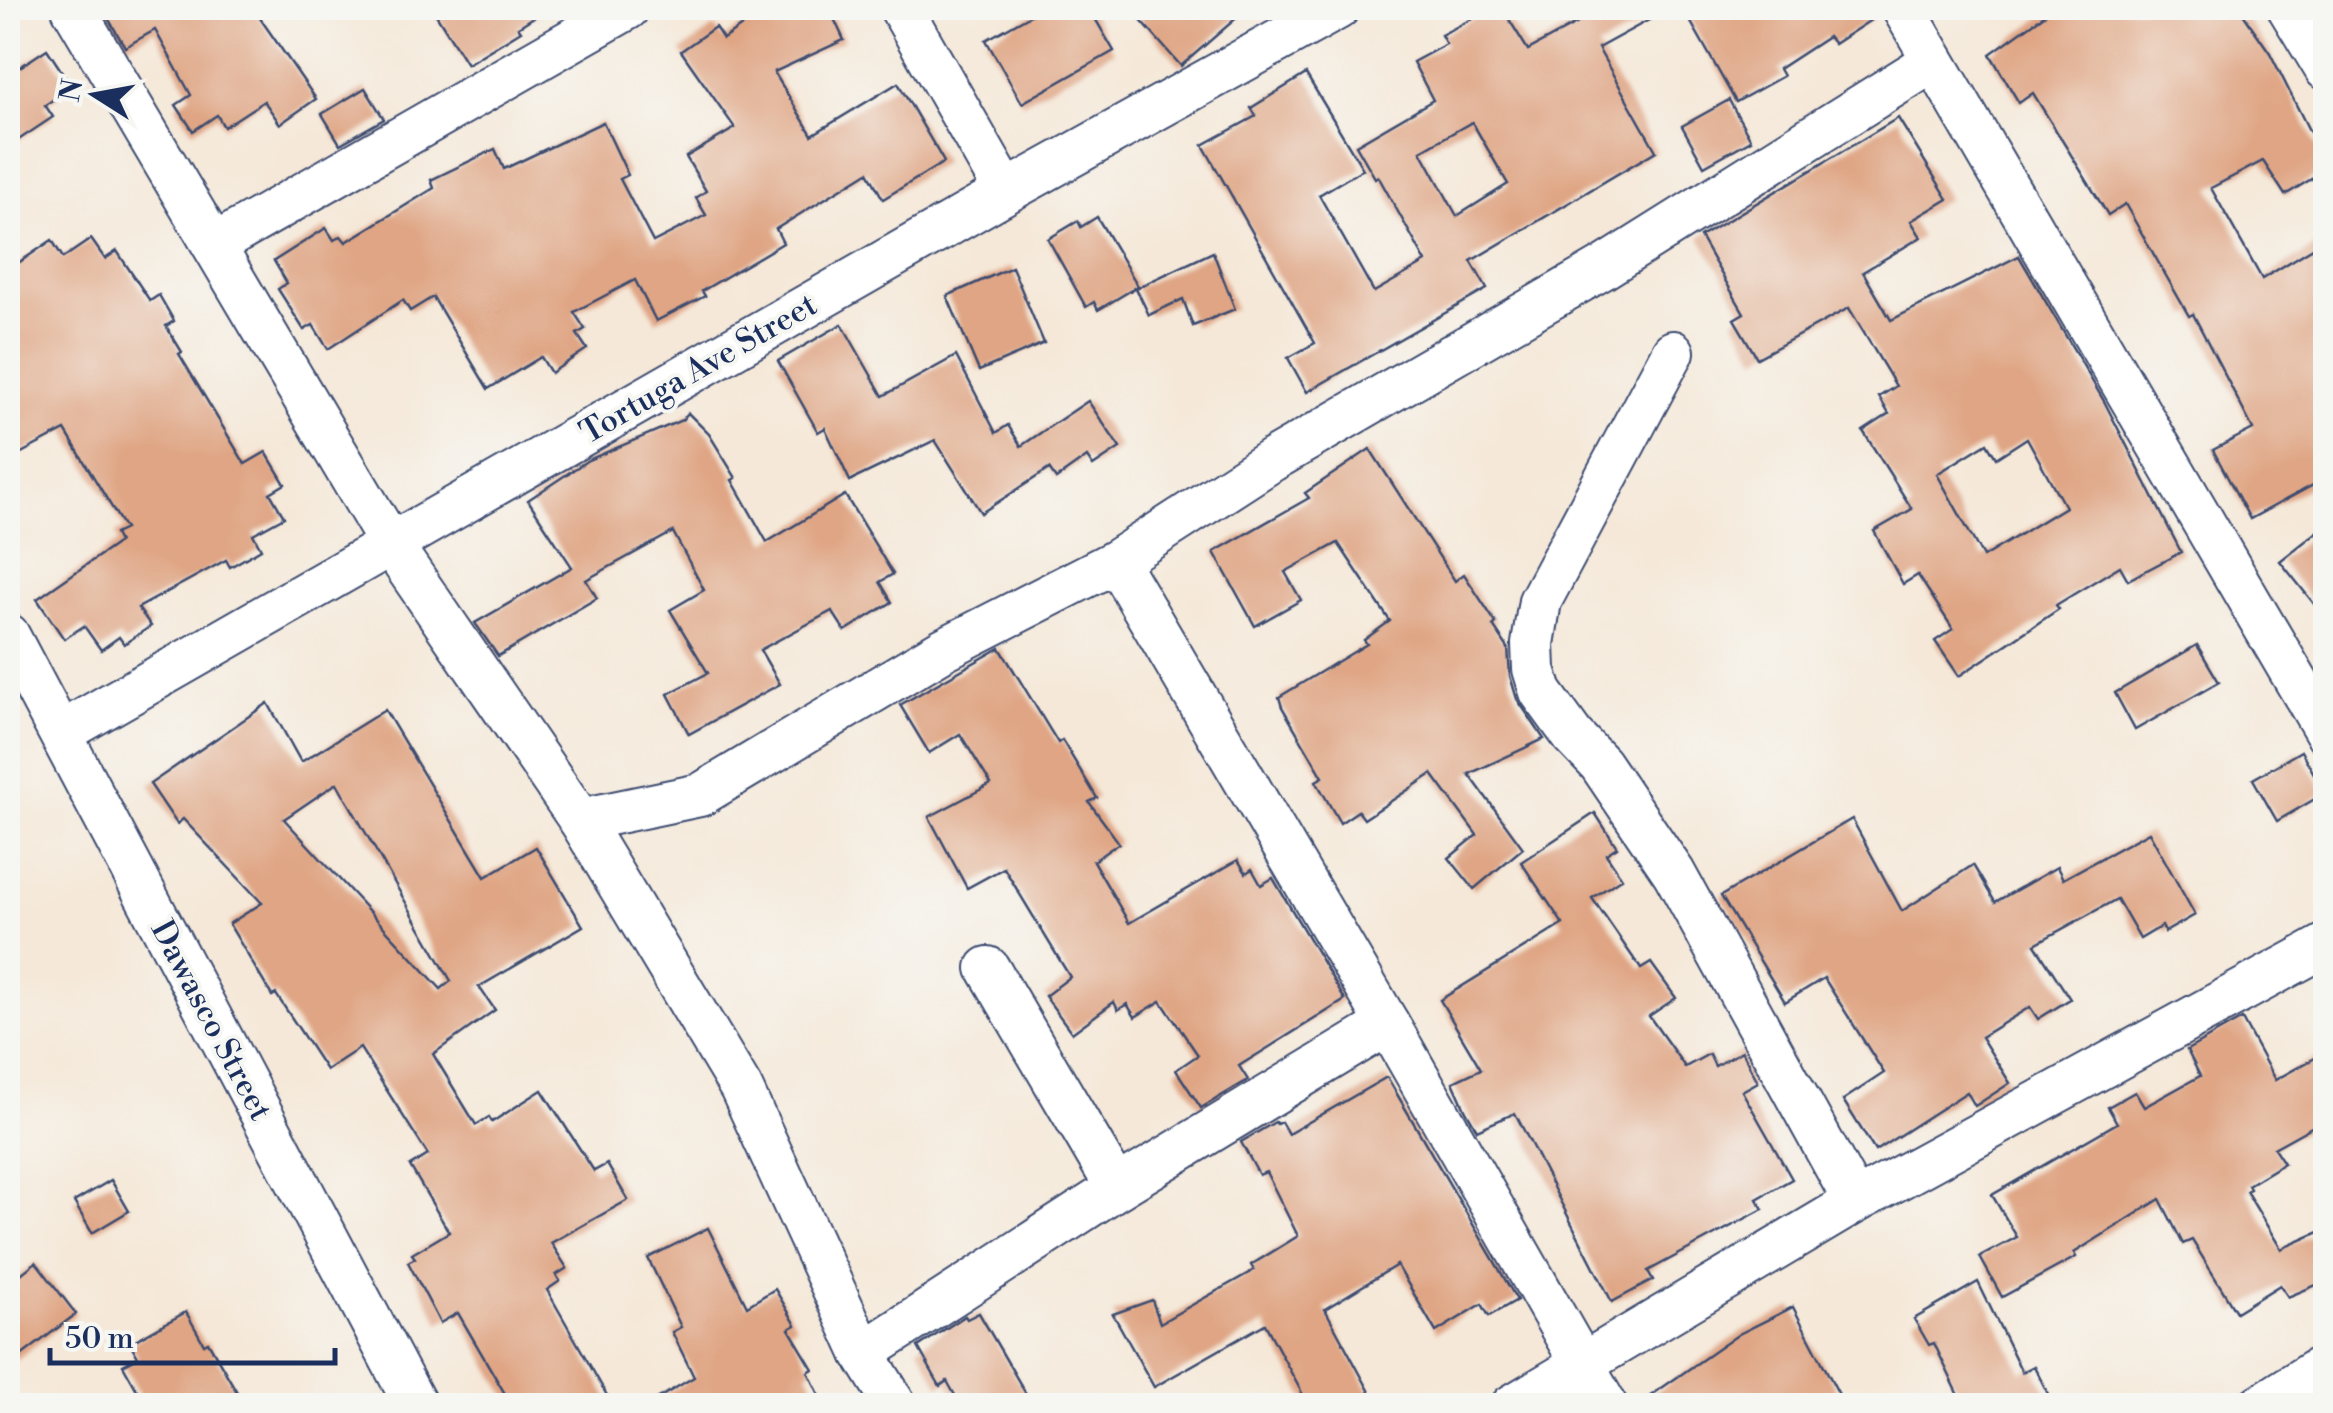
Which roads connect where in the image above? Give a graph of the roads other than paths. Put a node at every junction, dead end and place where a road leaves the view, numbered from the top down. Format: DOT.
graph roads {
  1 [pos="73,8"];
  2 [pos="628,8"];
  3 [pos="901,8"];
  4 [pos="1903,8"];
  5 [pos="2290,8"];
  6 [pos="1321,11"];
  7 [pos="1934,61"];
  8 [pos="2326,70"];
  9 [pos="1006,192"];
  10 [pos="214,245"];
  11 [pos="1673,352"];
  12 [pos="390,542"];
  13 [pos="1116,561"];
  14 [pos="8,634"];
  15 [pos="2326,732"];
  16 [pos="61,733"];
  17 [pos="580,820"];
  18 [pos="2326,945"];
  19 [pos="988,968"];
  20 [pos="1388,1024"];
  21 [pos="1117,1188"];
  22 [pos="1855,1202"];
  23 [pos="863,1353"];
  24 [pos="1584,1364"];
  25 [pos="2326,1364"];
  26 [pos="2268,1403"];
  27 [pos="416,1406"];
  28 [pos="896,1406"];
  29 [pos="1512,1406"];
  30 [pos="1606,1406"];
  1 -- 10 [label="street"];
  2 -- 10 [label="street"];
  3 -- 9 [label="street"];
  4 -- 7 [label="street"];
  5 -- 8 [label="street"];
  6 -- 9 [label="street, Tortuga Ave Street"];
  7 -- 13 [label="street"];
  7 -- 15 [label="street"];
  9 -- 12 [label="street, Tortuga Ave Street"];
  10 -- 12 [label="street"];
  11 -- 22 [label="street"];
  12 -- 16 [label="street, Tortuga Ave Street"];
  12 -- 17 [label="street"];
  13 -- 17 [label="street"];
  13 -- 20 [label="street"];
  14 -- 16 [label="street, Dawasco Street"];
  16 -- 27 [label="street, Dawasco Street"];
  17 -- 23 [label="street"];
  18 -- 22 [label="street"];
  19 -- 21 [label="street"];
  20 -- 21 [label="street"];
  20 -- 24 [label="street"];
  21 -- 23 [label="street"];
  22 -- 24 [label="street"];
  23 -- 28 [label="street"];
  24 -- 29 [label="street"];
  24 -- 30 [label="street"];
  25 -- 26 [label="street"];
}
